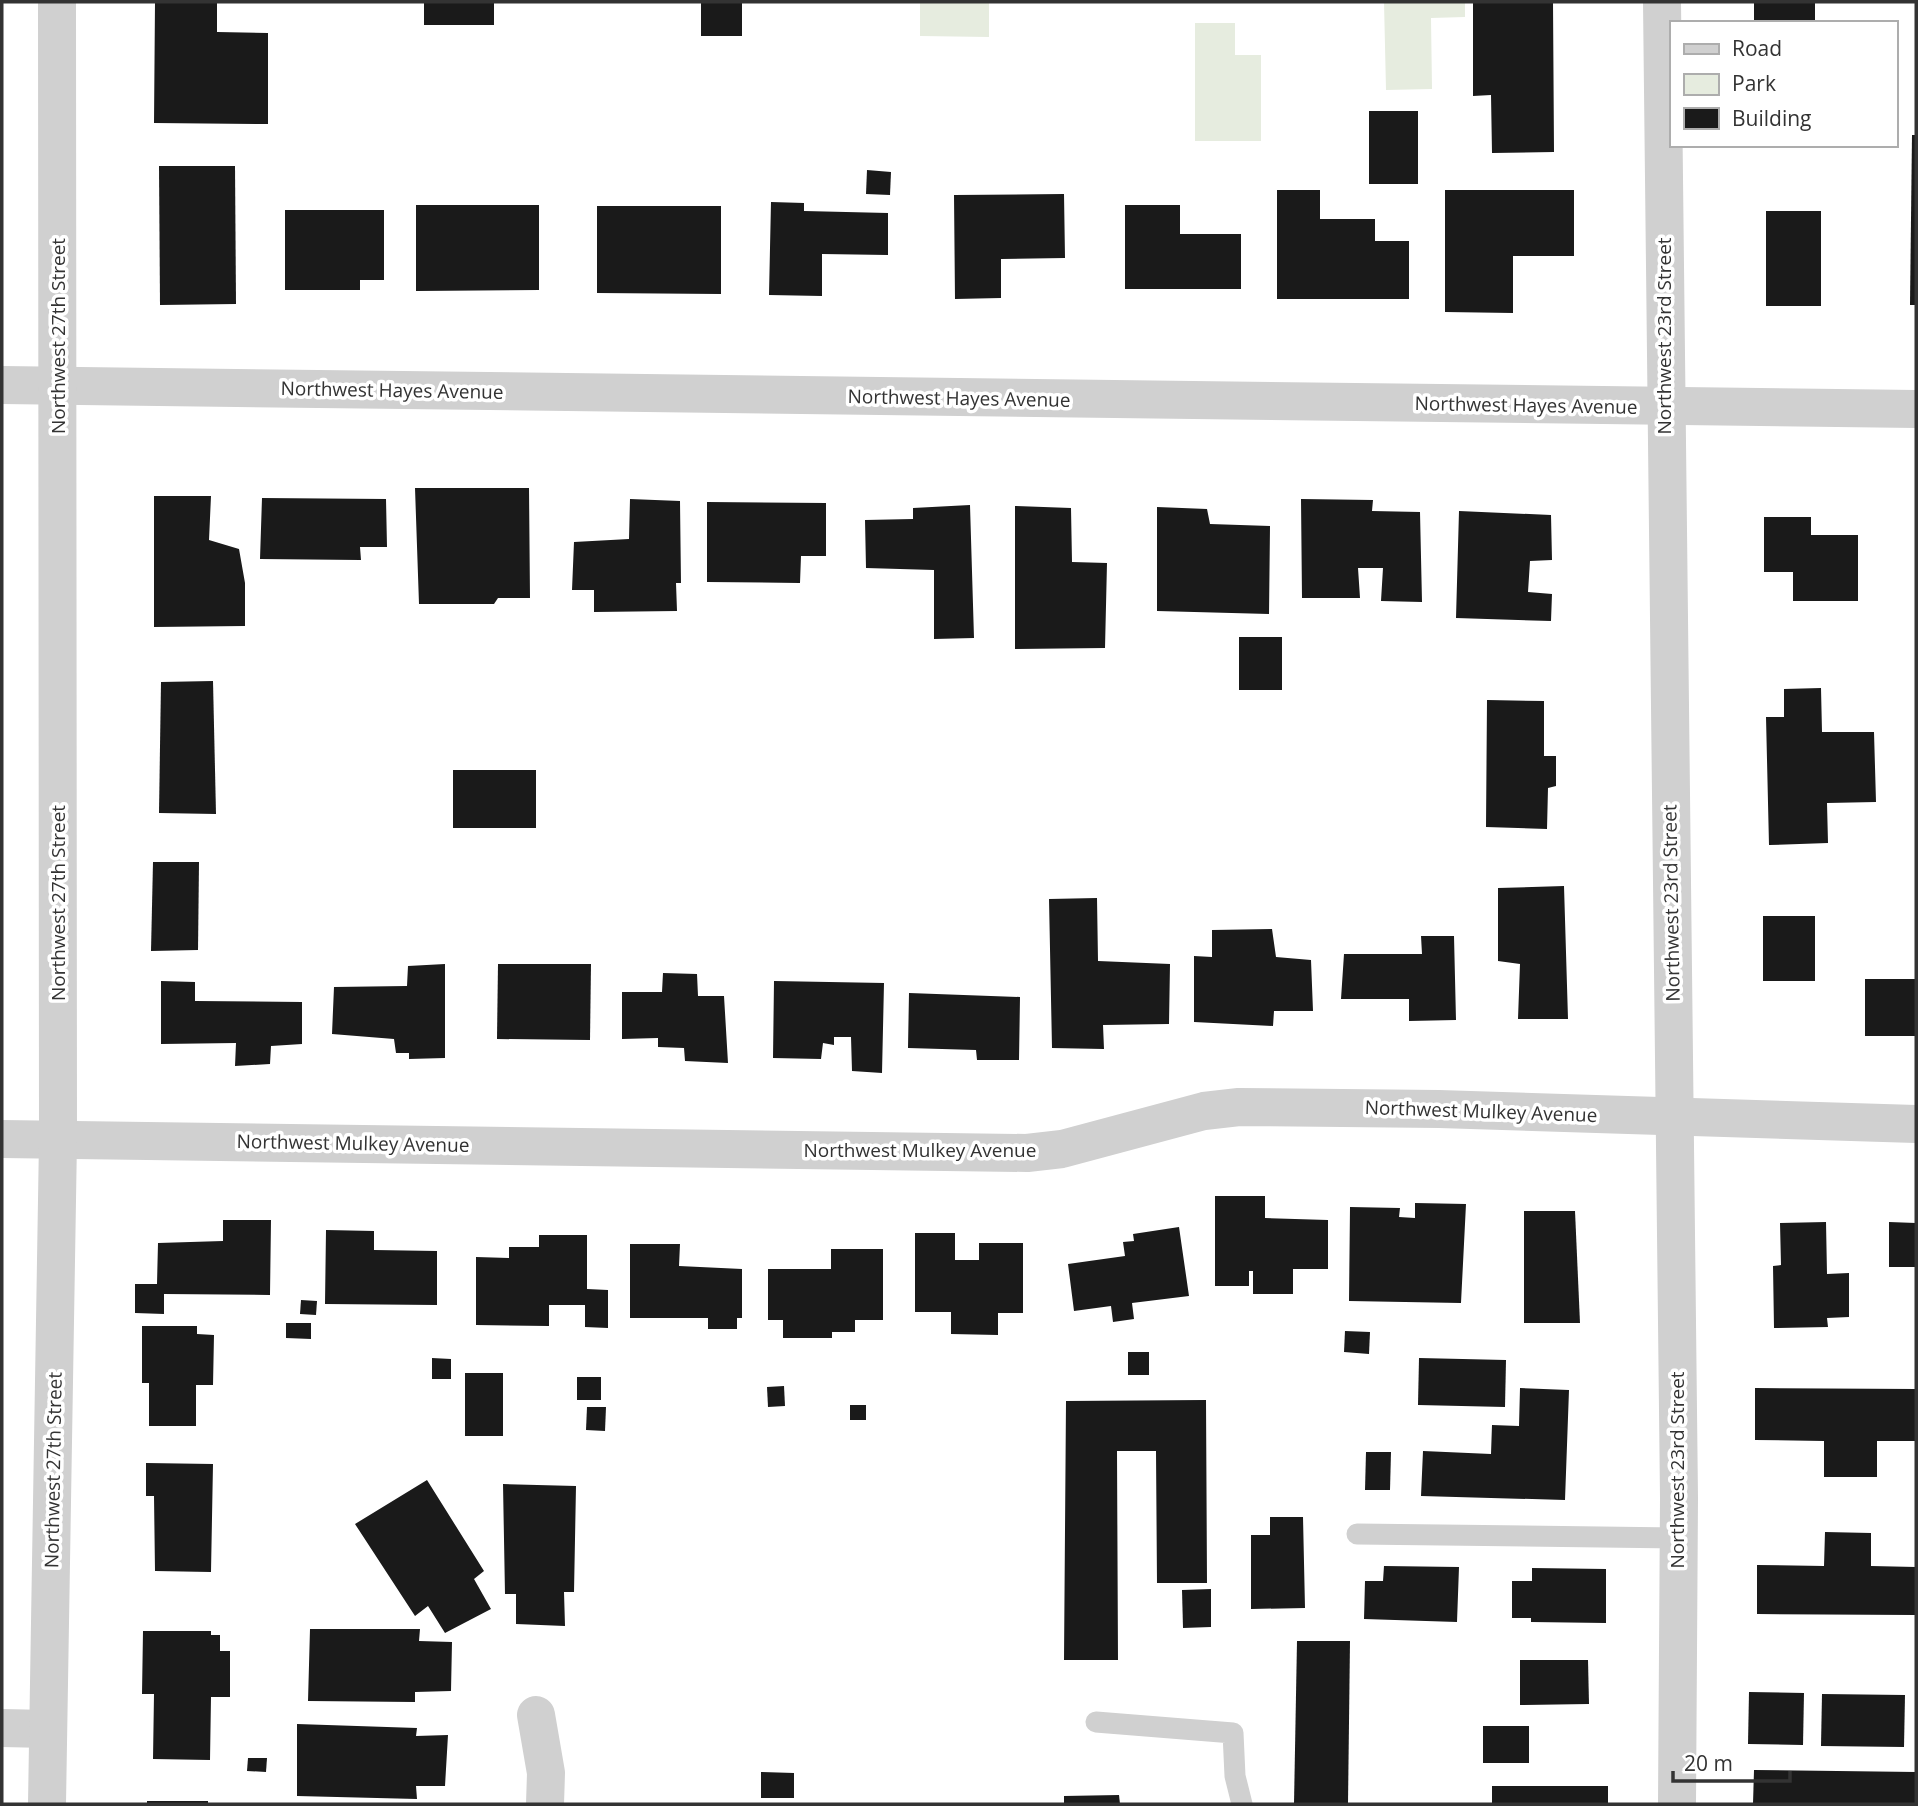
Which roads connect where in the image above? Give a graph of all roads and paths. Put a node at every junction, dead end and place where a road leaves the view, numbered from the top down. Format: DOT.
graph roads {
  1 [pos="57,2"];
  2 [pos="1662,2"];
  3 [pos="2,385"];
  4 [pos="59,386"];
  5 [pos="1664,407"];
  6 [pos="1916,410"];
  7 [pos="1673,1117"];
  8 [pos="1916,1124"];
  9 [pos="2,1139"];
  10 [pos="58,1140"];
  11 [pos="1357,1534"];
  12 [pos="1678,1538"];
  13 [pos="536,1715"];
  14 [pos="1096,1722"];
  15 [pos="2,1728"];
  16 [pos="48,1729"];
  17 [pos="47,1804"];
  18 [pos="545,1804"];
  19 [pos="1242,1804"];
  20 [pos="1677,1804"];
  1 -- 4 [label="street, Northwest 27th Street"];
  2 -- 5 [label="street, Northwest 23rd Street"];
  3 -- 4 [label="street, Northwest Hayes Avenue"];
  4 -- 5 [label="street, Northwest Hayes Avenue"];
  4 -- 10 [label="street, Northwest 27th Street"];
  5 -- 6 [label="street, Northwest Hayes Avenue"];
  5 -- 7 [label="street, Northwest 23rd Street"];
  7 -- 8 [label="street, Northwest Mulkey Avenue"];
  7 -- 10 [label="street, Northwest Mulkey Avenue"];
  7 -- 12 [label="street, Northwest 23rd Street"];
  9 -- 10 [label="street, Northwest Mulkey Avenue"];
  10 -- 16 [label="street, Northwest 27th Street"];
  11 -- 12 [label="lane"];
  12 -- 20 [label="street, Northwest 23rd Street"];
  13 -- 18 [label="street"];
  14 -- 19 [label="lane"];
  15 -- 16 [label="street"];
  16 -- 17 [label="street, Northwest 27th Street"];
}
